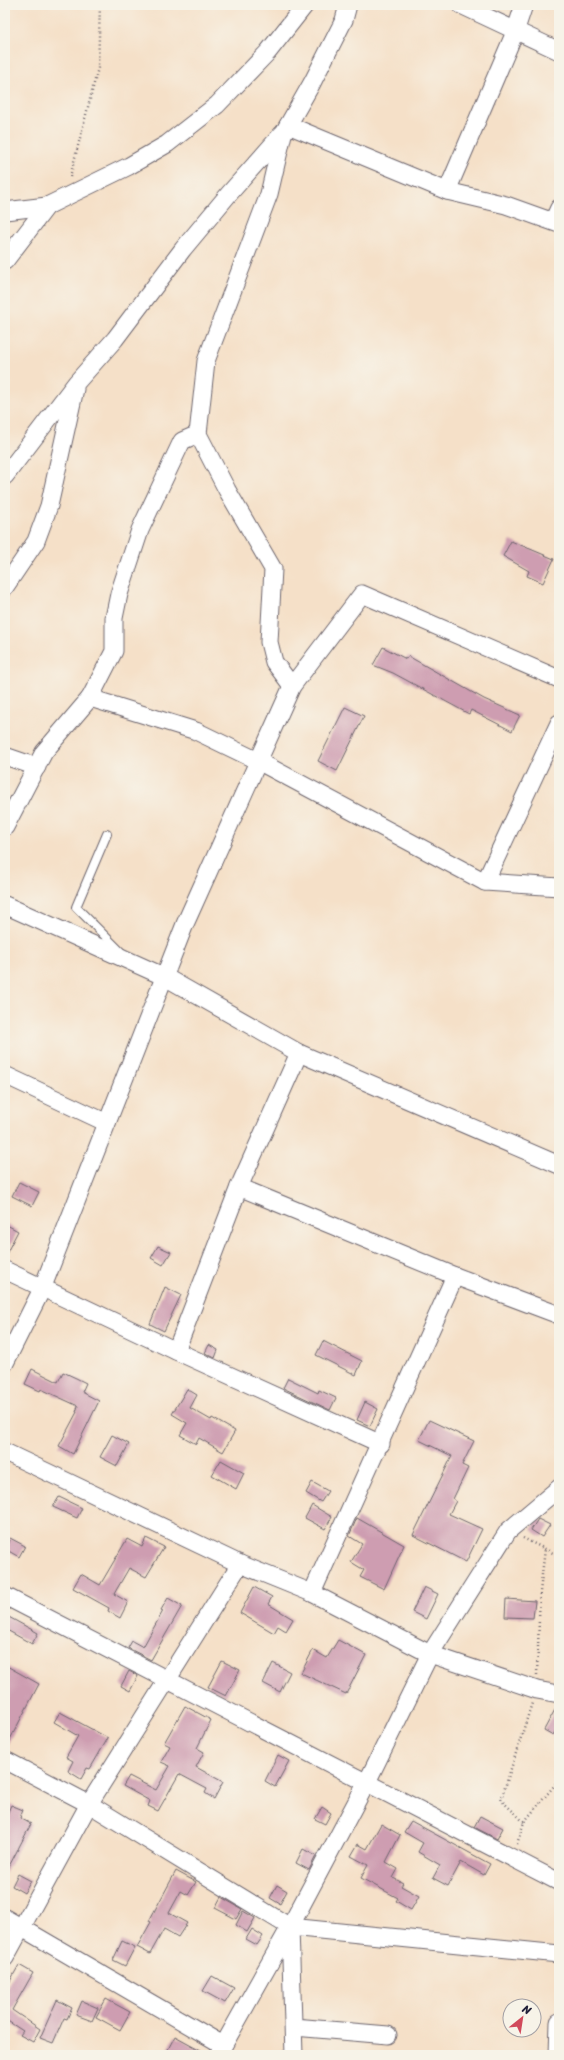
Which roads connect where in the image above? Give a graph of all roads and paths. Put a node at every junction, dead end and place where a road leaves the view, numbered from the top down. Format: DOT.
graph roads {
  1 [pos="100,5"];
  2 [pos="305,5"];
  3 [pos="348,5"];
  4 [pos="461,5"];
  5 [pos="524,5"];
  6 [pos="515,32"];
  7 [pos="559,51"];
  8 [pos="285,129"];
  9 [pos="447,191"];
  10 [pos="65,197"];
  11 [pos="47,206"];
  12 [pos="5,211"];
  13 [pos="557,218"];
  14 [pos="5,261"];
  15 [pos="76,383"];
  16 [pos="198,434"];
  17 [pos="5,476"];
  18 [pos="5,586"];
  19 [pos="559,679"];
  20 [pos="292,686"];
  21 [pos="90,698"];
  22 [pos="559,723"];
  23 [pos="5,756"];
  24 [pos="258,761"];
  25 [pos="37,767"];
  26 [pos="5,828"];
  27 [pos="107,834"];
  28 [pos="484,882"];
  29 [pos="559,887"];
  30 [pos="5,905"];
  31 [pos="129,959"];
  32 [pos="165,977"];
  33 [pos="299,1053"];
  34 [pos="5,1075"];
  35 [pos="106,1123"];
  36 [pos="559,1165"];
  37 [pos="239,1187"];
  38 [pos="5,1270"];
  39 [pos="455,1276"];
  40 [pos="42,1289"];
  41 [pos="559,1314"];
  42 [pos="176,1351"];
  43 [pos="5,1363"];
  44 [pos="381,1444"];
  45 [pos="5,1452"];
  46 [pos="559,1488"];
  47 [pos="508,1531"];
  48 [pos="559,1556"];
  49 [pos="240,1564"];
  50 [pos="312,1593"];
  51 [pos="5,1596"];
  52 [pos="430,1654"];
  53 [pos="167,1681"];
  54 [pos="559,1694"];
  55 [pos="5,1760"];
  56 [pos="559,1780"];
  57 [pos="367,1782"];
  58 [pos="89,1804"];
  59 [pos="512,1858"];
  60 [pos="559,1882"];
  61 [pos="5,1918"];
  62 [pos="290,1927"];
  63 [pos="22,1928"];
  64 [pos="559,1954"];
  65 [pos="5,1958"];
  66 [pos="559,2022"];
  67 [pos="294,2027"];
  68 [pos="388,2035"];
  69 [pos="221,2050"];
  70 [pos="294,2055"];
  71 [pos="558,2055"];
  1 -- 10 [label="path"];
  2 -- 10 [label="street"];
  3 -- 8 [label="street"];
  4 -- 6 [label="street"];
  5 -- 6 [label="street"];
  6 -- 7 [label="street"];
  6 -- 9 [label="street"];
  8 -- 9 [label="street"];
  8 -- 15 [label="street"];
  8 -- 16 [label="street"];
  9 -- 13 [label="street"];
  10 -- 11 [label="street"];
  11 -- 12 [label="street"];
  11 -- 14 [label="street"];
  15 -- 17 [label="street"];
  15 -- 18 [label="street"];
  16 -- 20 [label="street"];
  16 -- 21 [label="street"];
  19 -- 20 [label="street"];
  20 -- 24 [label="street"];
  21 -- 24 [label="street"];
  21 -- 25 [label="street"];
  22 -- 28 [label="street"];
  23 -- 25 [label="street"];
  24 -- 28 [label="street"];
  24 -- 32 [label="street"];
  25 -- 26 [label="street"];
  27 -- 31 [label="lane"];
  28 -- 29 [label="street"];
  30 -- 31 [label="street"];
  31 -- 32 [label="street"];
  32 -- 33 [label="street"];
  32 -- 35 [label="street"];
  33 -- 36 [label="street"];
  33 -- 37 [label="street"];
  34 -- 35 [label="street"];
  35 -- 40 [label="street"];
  37 -- 39 [label="street"];
  37 -- 42 [label="street"];
  38 -- 40 [label="street"];
  39 -- 41 [label="street"];
  39 -- 44 [label="street"];
  40 -- 42 [label="street"];
  40 -- 43 [label="street"];
  42 -- 44 [label="street"];
  44 -- 50 [label="street"];
  45 -- 49 [label="street"];
  46 -- 47 [label="street"];
  47 -- 48 [label="path"];
  47 -- 52 [label="street"];
  49 -- 50 [label="street"];
  49 -- 53 [label="street"];
  50 -- 52 [label="street"];
  51 -- 53 [label="street"];
  52 -- 54 [label="street"];
  52 -- 57 [label="street"];
  53 -- 57 [label="street"];
  53 -- 58 [label="street"];
  55 -- 58 [label="street"];
  56 -- 59 [label="path"];
  57 -- 59 [label="street"];
  57 -- 62 [label="street"];
  58 -- 62 [label="street"];
  58 -- 63 [label="street"];
  59 -- 60 [label="street"];
  61 -- 63 [label="street"];
  62 -- 64 [label="street"];
  62 -- 67 [label="street"];
  62 -- 69 [label="street"];
  63 -- 65 [label="street"];
  63 -- 69 [label="street"];
  66 -- 71 [label="street"];
  67 -- 68 [label="street"];
  67 -- 70 [label="street"];
}
